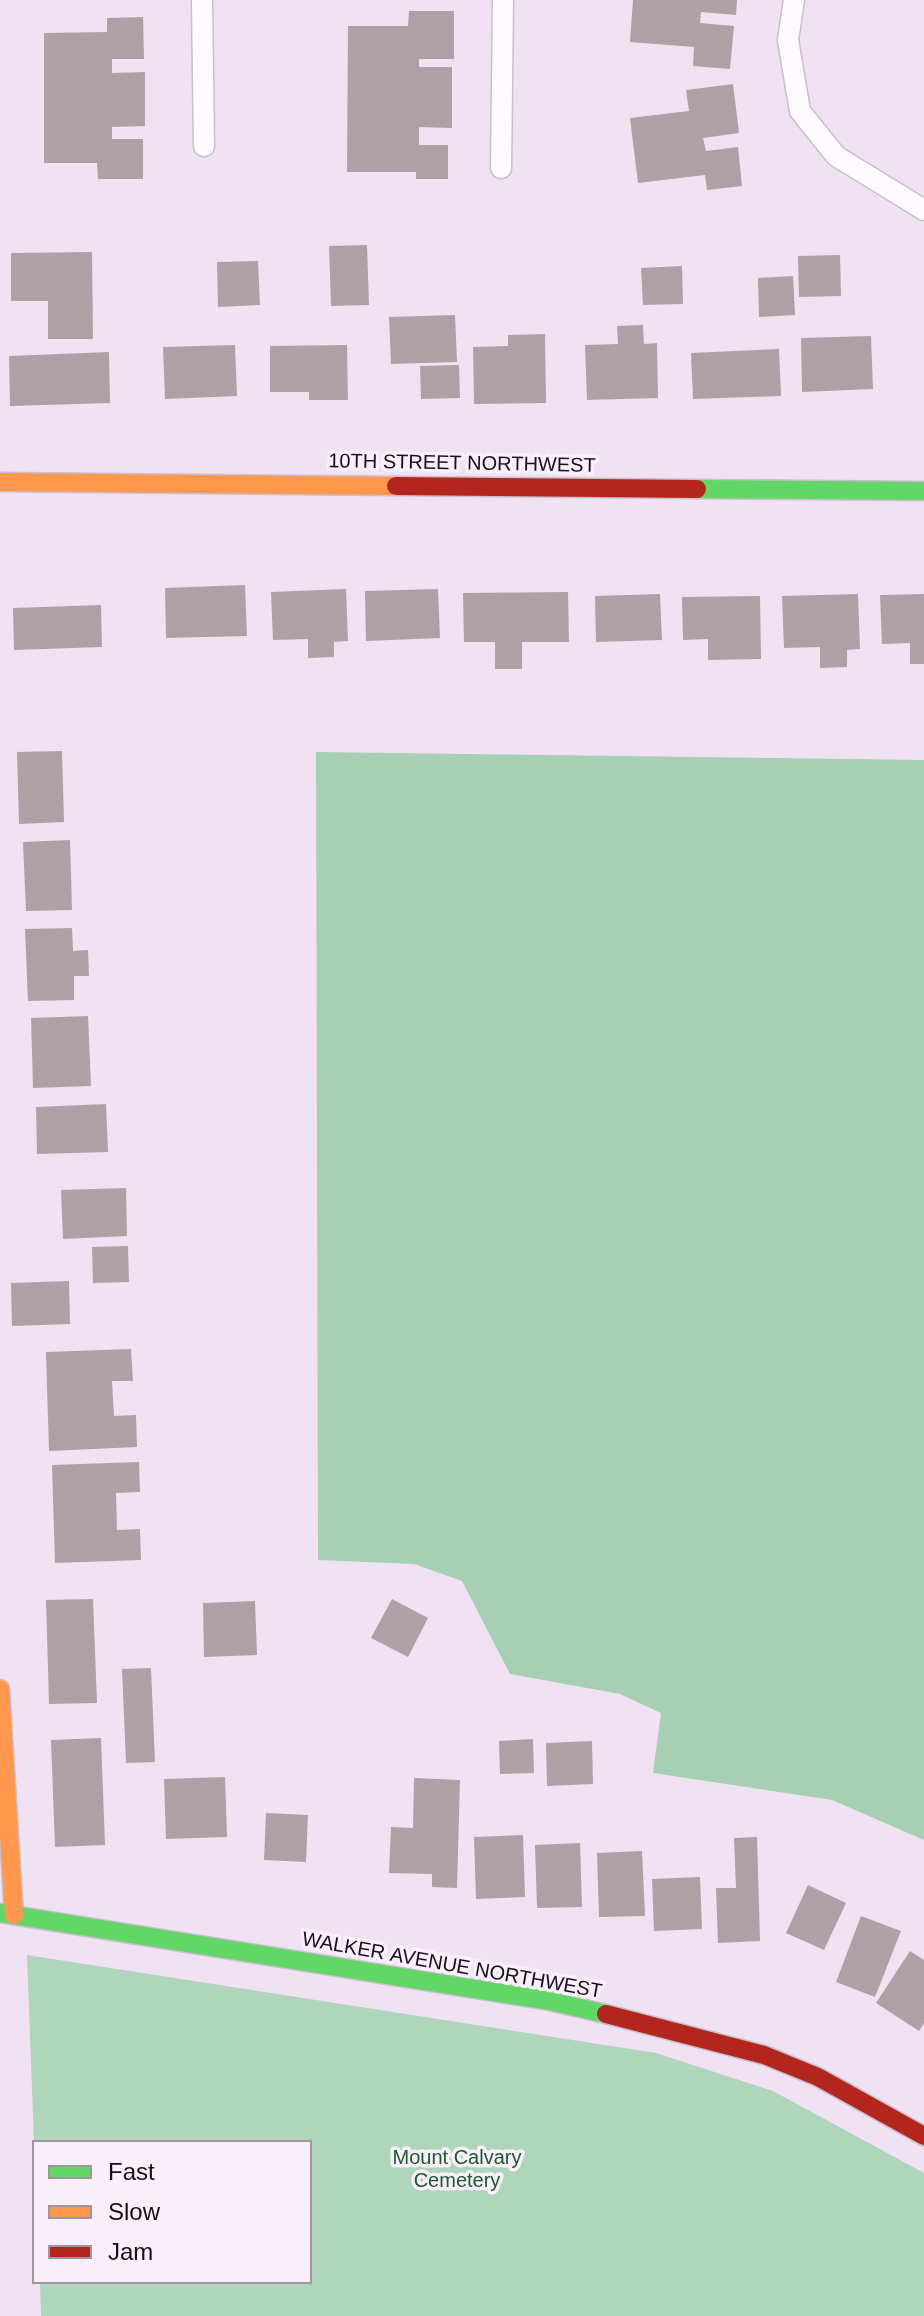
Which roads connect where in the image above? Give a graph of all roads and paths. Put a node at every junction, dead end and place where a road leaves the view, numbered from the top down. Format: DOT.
graph roads {
  1 [pos="202,0"];
  2 [pos="503,0"];
  3 [pos="794,0"];
  4 [pos="204,146"];
  5 [pos="501,168"];
  6 [pos="924,210"];
  7 [pos="0,482"];
  8 [pos="924,491"];
  9 [pos="0,1689"];
  10 [pos="7,1914"];
  11 [pos="924,2136"];
  1 -- 4 [label="lane"];
  2 -- 5 [label="lane"];
  3 -- 6 [label="lane"];
  7 -- 8 [label="street, 10TH STREET NORTHWEST"];
  9 -- 10 [label="street"];
  10 -- 11 [label="street, WALKER AVENUE NORTHWEST"];
}
